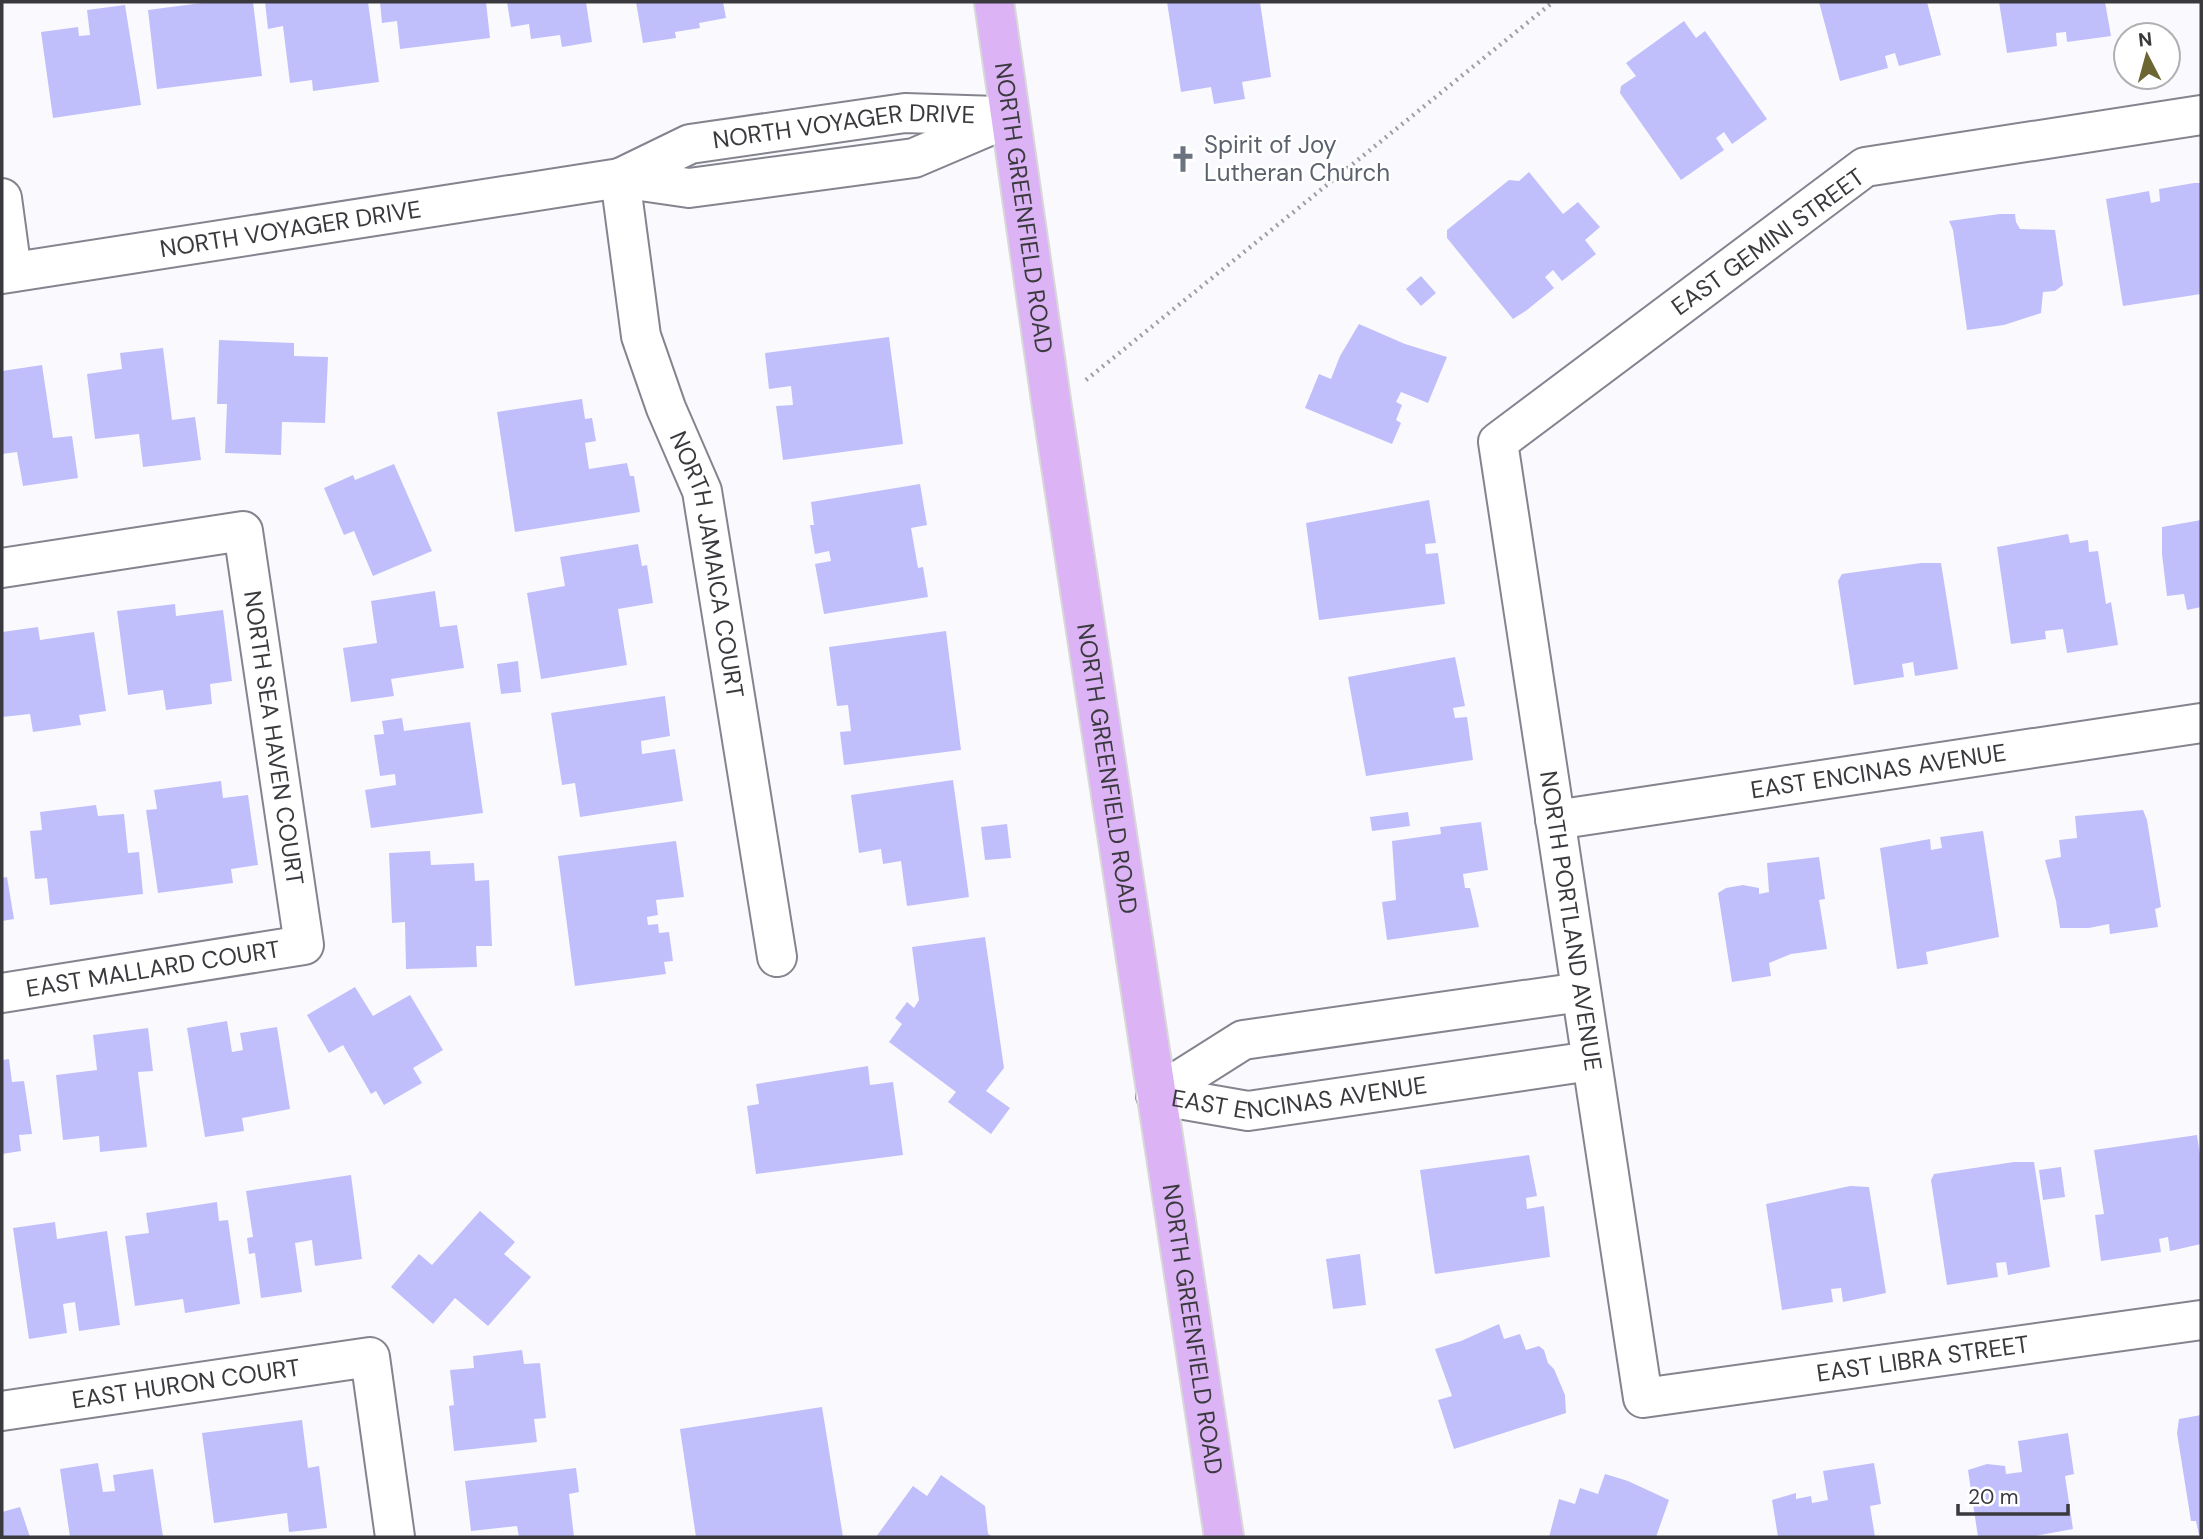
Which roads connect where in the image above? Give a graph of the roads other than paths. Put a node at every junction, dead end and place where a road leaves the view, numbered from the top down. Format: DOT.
graph roads {
  1 [pos="994,2"];
  2 [pos="2201,115"];
  3 [pos="1010,117"];
  4 [pos="620,178"];
  5 [pos="2,198"];
  6 [pos="7,273"];
  7 [pos="1498,442"];
  8 [pos="2,568"];
  9 [pos="2201,723"];
  10 [pos="1555,820"];
  11 [pos="304,945"];
  12 [pos="777,957"];
  13 [pos="1581,992"];
  14 [pos="2,993"];
  15 [pos="1591,1061"];
  16 [pos="1156,1096"];
  17 [pos="2201,1320"];
  18 [pos="1643,1398"];
  19 [pos="2,1411"];
  20 [pos="395,1537"];
  21 [pos="1224,1537"];
  1 -- 3 [label="main road, NORTH GREENFIELD ROAD"];
  2 -- 7 [label="street, EAST GEMINI STREET"];
  3 -- 4 [label="street, NORTH VOYAGER DRIVE"];
  3 -- 16 [label="main road, NORTH GREENFIELD ROAD"];
  4 -- 6 [label="street, NORTH VOYAGER DRIVE"];
  4 -- 12 [label="street, NORTH JAMAICA COURT"];
  5 -- 6 [label="street"];
  7 -- 10 [label="street, NORTH PORTLAND AVENUE"];
  8 -- 11 [label="street, NORTH SEA HAVEN COURT"];
  9 -- 10 [label="street, EAST ENCINAS AVENUE"];
  10 -- 13 [label="street, NORTH PORTLAND AVENUE"];
  11 -- 14 [label="street, EAST MALLARD COURT"];
  13 -- 15 [label="street, NORTH PORTLAND AVENUE"];
  13 -- 16 [label="street, EAST ENCINAS AVENUE"];
  15 -- 16 [label="street, EAST ENCINAS AVENUE"];
  15 -- 18 [label="street, NORTH PORTLAND AVENUE"];
  16 -- 21 [label="main road, NORTH GREENFIELD ROAD"];
  17 -- 18 [label="street, EAST LIBRA STREET"];
  19 -- 20 [label="street, EAST HURON COURT"];
}
